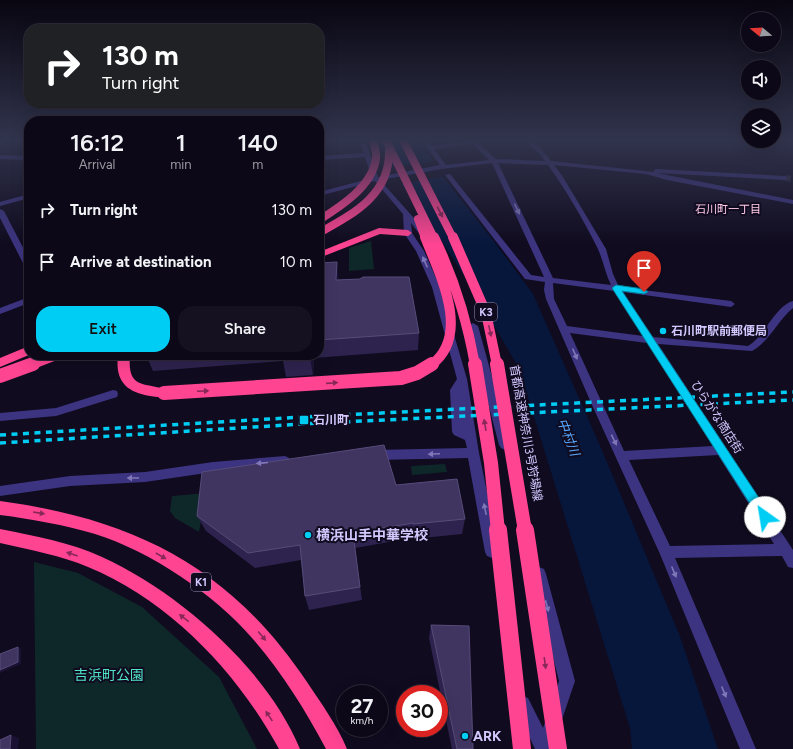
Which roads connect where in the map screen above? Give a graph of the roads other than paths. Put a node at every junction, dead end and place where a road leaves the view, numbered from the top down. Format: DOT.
graph roads {
  1 [pos="369,175"];
  2 [pos="374,175"];
  3 [pos="386,175"];
  4 [pos="390,175"];
  5 [pos="401,175"];
  6 [pos="403,175"];
  7 [pos="421,175"];
  8 [pos="448,175"];
  9 [pos="501,175"];
  10 [pos="558,175"];
  11 [pos="657,175"];
  12 [pos="726,175"];
  13 [pos="785,178"];
  14 [pos="376,179"];
  15 [pos="407,183"];
  16 [pos="324,193"];
  17 [pos="24,197"];
  18 [pos="793,202"];
  19 [pos="0,204"];
  20 [pos="0,211"];
  21 [pos="406,214"];
  22 [pos="324,216"];
  23 [pos="324,230"];
  24 [pos="408,232"];
  25 [pos="324,238"];
  26 [pos="324,252"];
  27 [pos="24,257"];
  28 [pos="549,279"];
  29 [pos="616,288"];
  30 [pos="24,302"];
  31 [pos="731,304"];
  32 [pos="793,304"];
  33 [pos="0,311"];
  34 [pos="564,329"];
  35 [pos="651,340"];
  36 [pos="24,352"];
  37 [pos="43,360"];
  38 [pos="123,360"];
  39 [pos="0,363"];
  40 [pos="0,376"];
  41 [pos="113,394"];
  42 [pos="0,417"];
  43 [pos="722,450"];
  44 [pos="473,453"];
  45 [pos="361,456"];
  46 [pos="622,456"];
  47 [pos="298,459"];
  48 [pos="0,491"];
  49 [pos="0,508"];
  50 [pos="0,536"];
  51 [pos="786,550"];
  52 [pos="666,552"];
  53 [pos="793,562"];
  54 [pos="290,749"];
  55 [pos="337,749"];
  56 [pos="522,749"];
  57 [pos="544,749"];
  58 [pos="558,749"];
  59 [pos="748,749"];
  1 -- 22 [label="highway, bridge"];
  2 -- 14 [label="street"];
  3 -- 23 [label="highway, bridge"];
  4 -- 25 [label="highway"];
  5 -- 14 [label="street, bridge"];
  6 -- 15 [label="highway, K3, bridge"];
  7 -- 58 [label="highway, 首都高速神奈川3号狩場線 / K3, one-way, bridge"];
  8 -- 28 [label="street"];
  9 -- 28 [label="street, one-way"];
  10 -- 29 [label="street, ひらがな商店街"];
  11 -- 18 [label="street"];
  12 -- 13 [label="street"];
  14 -- 16 [label="street"];
  14 -- 21 [label="street"];
  38 -- 15 [label="highway, one-way, bridge"];
  56 -- 15 [label="highway, K3, one-way, bridge"];
  17 -- 19 [label="street"];
  20 -- 27 [label="street"];
  21 -- 24 [label="street"];
  21 -- 57 [label="street, one-way"];
  24 -- 26 [label="highway"];
  44 -- 24 [label="street, one-way"];
  28 -- 29 [label="street"];
  28 -- 34 [label="street"];
  29 -- 31 [label="street"];
  29 -- 35 [label="street, ひらがな商店街"];
  30 -- 33 [label="street"];
  32 -- 35 [label="street"];
  34 -- 35 [label="street"];
  34 -- 46 [label="street, one-way"];
  35 -- 43 [label="street, ひらがな商店街"];
  36 -- 39 [label="highway"];
  37 -- 40 [label="highway, bridge"];
  41 -- 42 [label="street"];
  43 -- 46 [label="street"];
  43 -- 51 [label="street, ひらがな商店街"];
  44 -- 45 [label="street, one-way"];
  57 -- 44 [label="street, one-way"];
  46 -- 52 [label="street"];
  47 -- 48 [label="street, one-way"];
  49 -- 55 [label="highway, K1, one-way"];
  54 -- 50 [label="highway, one-way"];
  51 -- 52 [label="street"];
  51 -- 53 [label="street, ひらがな商店街"];
  52 -- 59 [label="street, one-way"];
}
